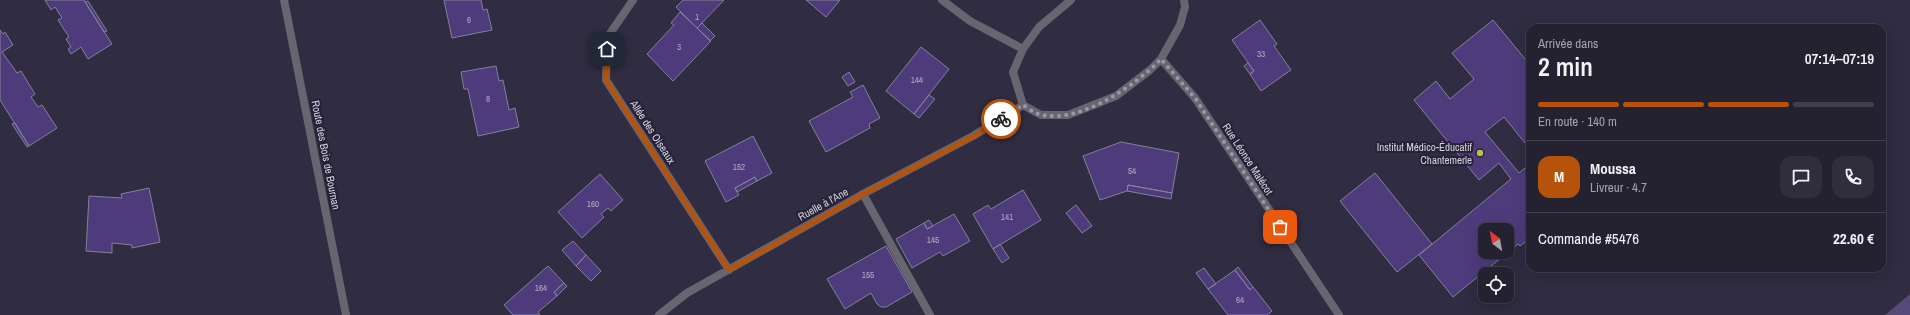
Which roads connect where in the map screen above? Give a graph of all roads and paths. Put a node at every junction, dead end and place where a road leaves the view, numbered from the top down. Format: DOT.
graph roads {
  1 [pos="284,0"];
  2 [pos="633,0"];
  3 [pos="942,0"];
  4 [pos="1071,0"];
  5 [pos="1184,0"];
  6 [pos="1023,49"];
  7 [pos="1161,59"];
  8 [pos="1023,105"];
  9 [pos="863,194"];
  10 [pos="729,270"];
  11 [pos="346,315"];
  12 [pos="659,315"];
  13 [pos="930,315"];
  14 [pos="1339,315"];
  1 -- 11 [label="street, Route des Bois de Bournan"];
  2 -- 10 [label="street, Allée des Oiseaux"];
  3 -- 6 [label="street"];
  4 -- 6 [label="street"];
  5 -- 7 [label="street"];
  6 -- 8 [label="street"];
  7 -- 8 [label="street"];
  7 -- 14 [label="street, Rue Léonce Malécot"];
  8 -- 9 [label="street, Ruelle à l'Ane"];
  9 -- 10 [label="street, Ruelle à l'Ane"];
  9 -- 13 [label="street"];
  10 -- 12 [label="street, Ruelle à l'Ane"];
}
